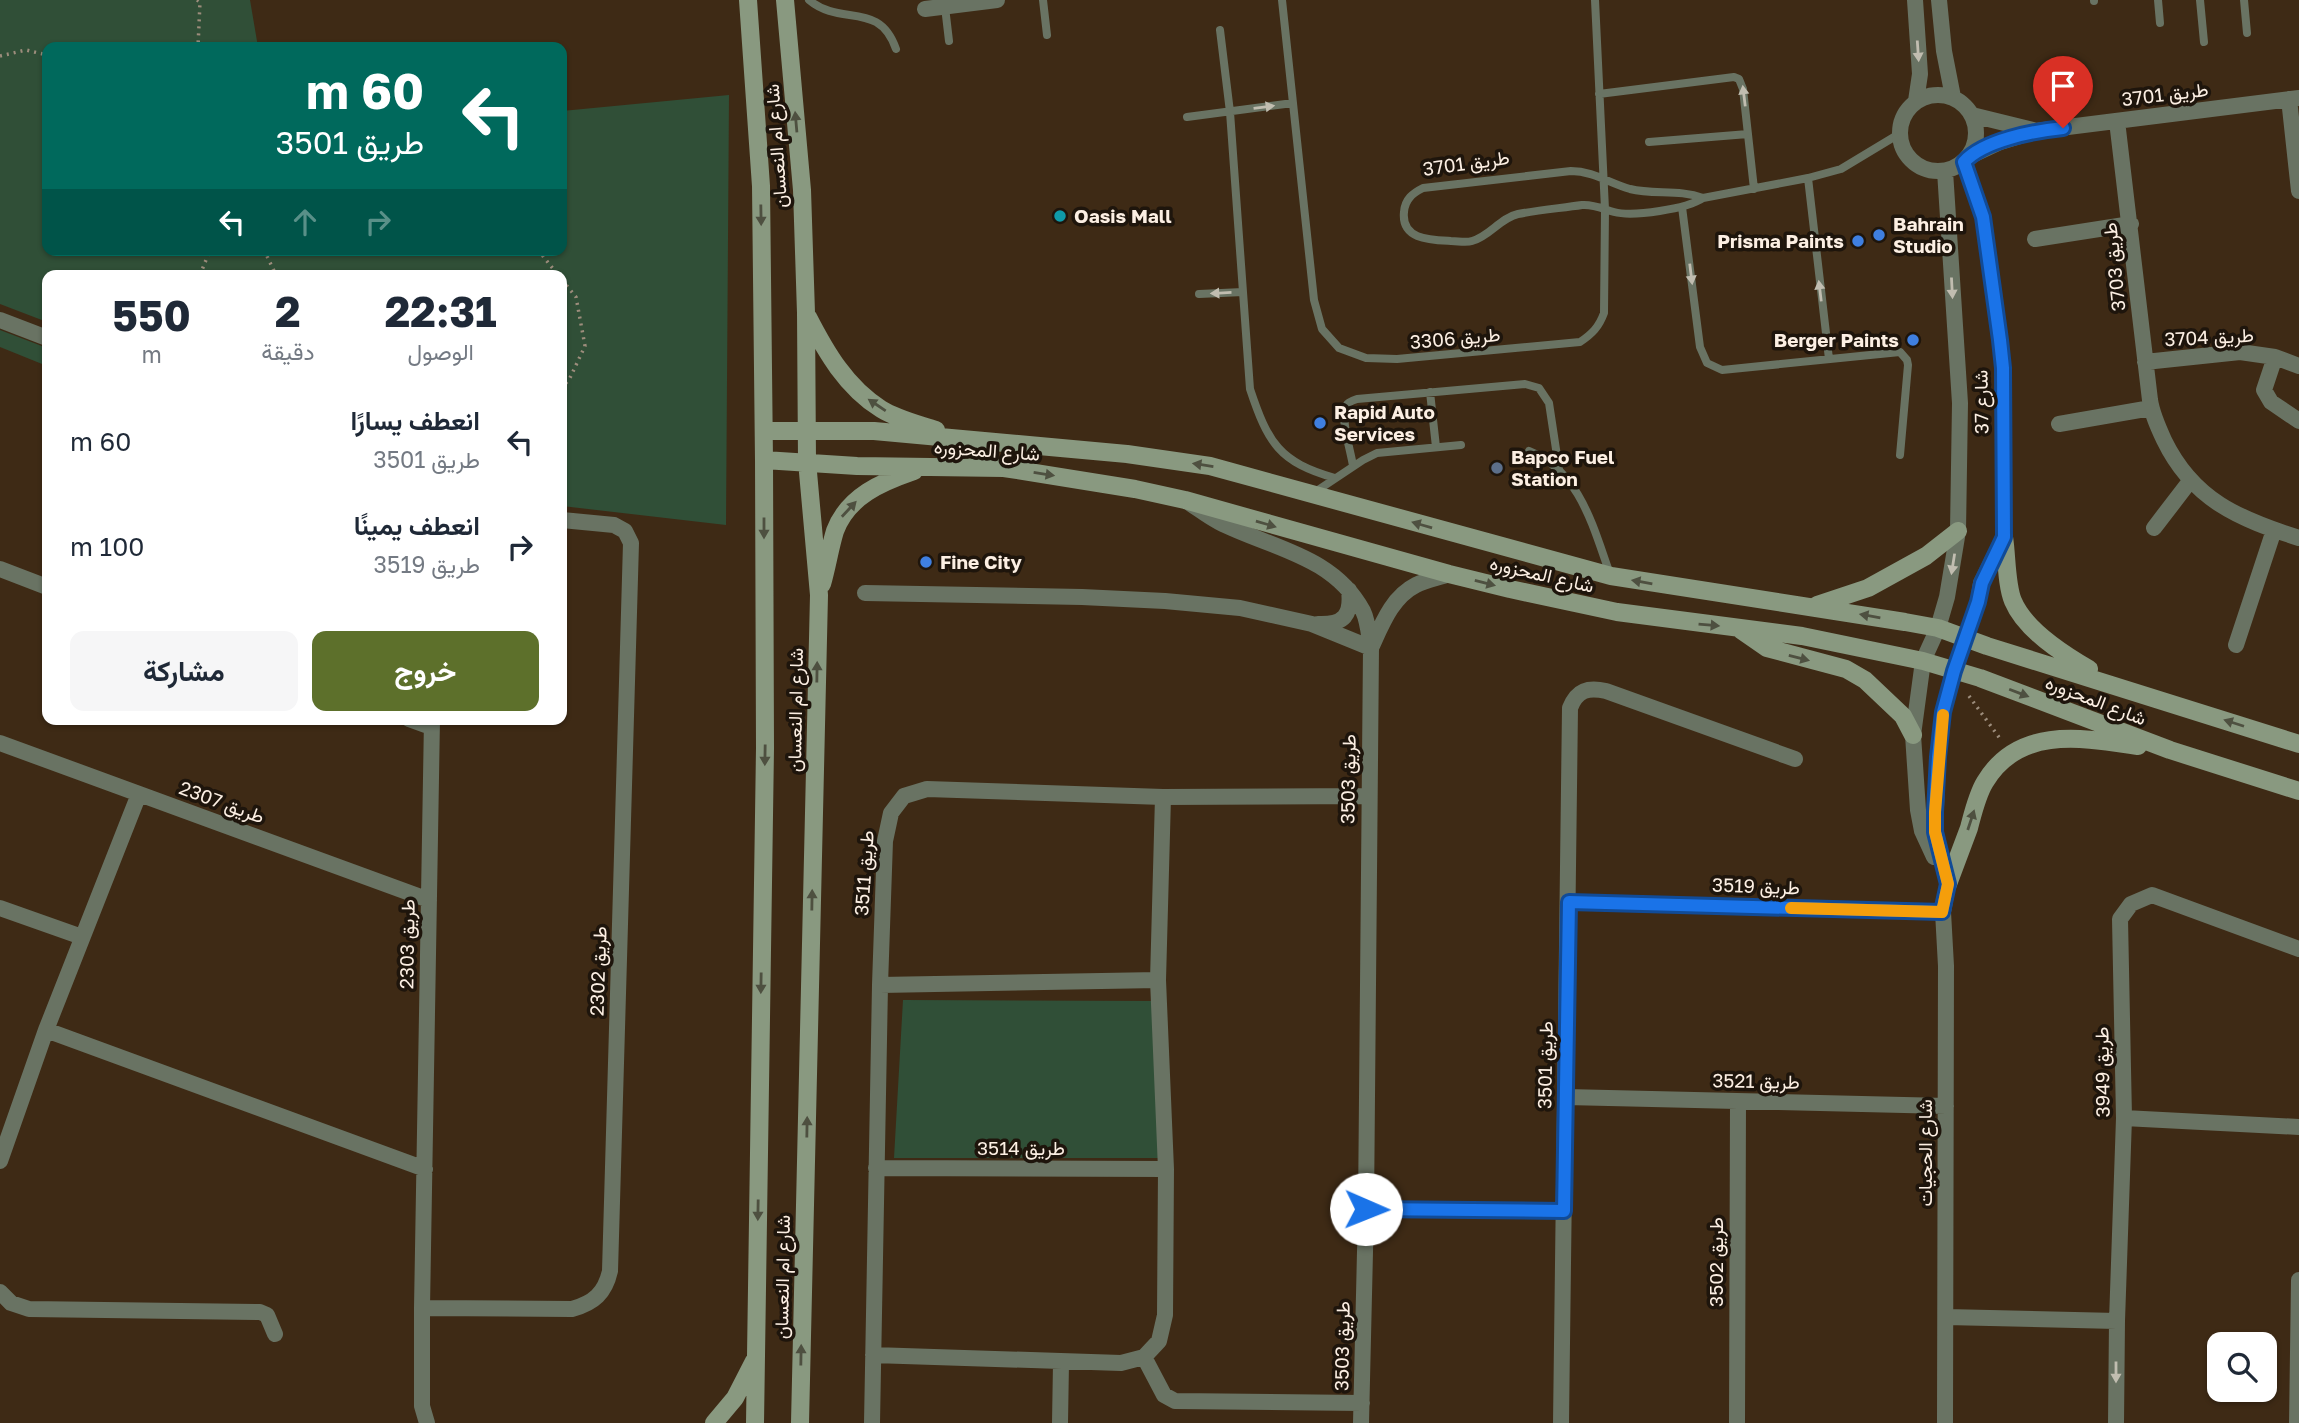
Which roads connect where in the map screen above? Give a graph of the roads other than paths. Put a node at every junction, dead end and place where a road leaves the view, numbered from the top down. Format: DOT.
graph roads {
  1 [pos="748,0"];
  2 [pos="785,0"];
  3 [pos="809,0"];
  4 [pos="997,0"];
  5 [pos="1043,0"];
  6 [pos="1282,0"];
  7 [pos="1595,0"];
  8 [pos="1915,0"];
  9 [pos="1939,0"];
  10 [pos="2158,0"];
  11 [pos="2200,0"];
  12 [pos="2244,0"];
  13 [pos="967,2"];
  14 [pos="945,7"];
  15 [pos="925,9"];
  16 [pos="2160,23"];
  17 [pos="1220,30"];
  18 [pos="2247,33"];
  19 [pos="1047,35"];
  20 [pos="949,41"];
  21 [pos="2204,42"];
  22 [pos="896,49"];
  23 [pos="1598,94"];
  24 [pos="1953,97"];
  25 [pos="2294,99"];
  26 [pos="1916,101"];
  27 [pos="1293,103"];
  28 [pos="1230,111"];
  29 [pos="1972,115"];
  30 [pos="1186,117"];
  31 [pos="2117,121"];
  32 [pos="2036,131"];
  33 [pos="1748,134"];
  34 [pos="1899,134"];
  35 [pos="1649,142"];
  36 [pos="1966,159"];
  37 [pos="1945,171"];
  38 [pos="1603,177"];
  39 [pos="1808,178"];
  40 [pos="1755,188"];
  41 [pos="2299,191"];
  42 [pos="1703,198"];
  43 [pos="1682,207"];
  44 [pos="1605,209"];
  45 [pos="2131,224"];
  46 [pos="2035,239"];
  47 [pos="1243,292"];
  48 [pos="1199,294"];
  49 [pos="806,313"];
  50 [pos="0,320"];
  51 [pos="42,336"];
  52 [pos="2275,357"];
  53 [pos="1829,359"];
  54 [pos="2145,362"];
  55 [pos="2299,366"];
  56 [pos="1430,392"];
  57 [pos="2151,408"];
  58 [pos="2299,421"];
  59 [pos="2059,424"];
  60 [pos="764,431"];
  61 [pos="808,431"];
  62 [pos="962,440"];
  63 [pos="1461,445"];
  64 [pos="1437,447"];
  65 [pos="1530,450"];
  66 [pos="1900,455"];
  67 [pos="764,460"];
  68 [pos="807,461"];
  69 [pos="1353,466"];
  70 [pos="927,467"];
  71 [pos="1559,470"];
  72 [pos="1335,478"];
  73 [pos="2190,481"];
  74 [pos="1314,493"];
  75 [pos="1185,500"];
  76 [pos="567,520"];
  77 [pos="2154,528"];
  78 [pos="2274,530"];
  79 [pos="1958,531"];
  80 [pos="2004,537"];
  81 [pos="2299,538"];
  82 [pos="0,569"];
  83 [pos="1449,575"];
  84 [pos="1611,576"];
  85 [pos="42,585"];
  86 [pos="1349,590"];
  87 [pos="865,593"];
  88 [pos="819,595"];
  89 [pos="1814,606"];
  90 [pos="1312,624"];
  91 [pos="1738,628"];
  92 [pos="1938,628"];
  93 [pos="1965,639"];
  94 [pos="2236,645"];
  95 [pos="1371,648"];
  96 [pos="1923,661"];
  97 [pos="1954,671"];
  98 [pos="2116,684"];
  99 [pos="431,725"];
  100 [pos="1913,735"];
  101 [pos="0,743"];
  102 [pos="2299,744"];
  103 [pos="2169,750"];
  104 [pos="1795,759"];
  105 [pos="2299,791"];
  106 [pos="139,794"];
  107 [pos="1369,796"];
  108 [pos="1163,797"];
  109 [pos="1948,884"];
  110 [pos="429,900"];
  111 [pos="1569,902"];
  112 [pos="0,908"];
  113 [pos="1942,912"];
  114 [pos="82,937"];
  115 [pos="2299,949"];
  116 [pos="1158,980"];
  117 [pos="880,985"];
  118 [pos="46,1030"];
  119 [pos="1566,1097"];
  120 [pos="1738,1102"];
  121 [pos="1946,1106"];
  122 [pos="2124,1118"];
  123 [pos="2299,1127"];
  124 [pos="0,1161"];
  125 [pos="876,1168"];
  126 [pos="425,1169"];
  127 [pos="1166,1170"];
  128 [pos="1366,1209"];
  129 [pos="1564,1211"];
  130 [pos="2299,1280"];
  131 [pos="0,1292"];
  132 [pos="422,1308"];
  133 [pos="1946,1317"];
  134 [pos="2117,1321"];
  135 [pos="275,1334"];
  136 [pos="873,1355"];
  137 [pos="1144,1357"];
  138 [pos="756,1358"];
  139 [pos="1061,1363"];
  140 [pos="1362,1403"];
  141 [pos="2298,1403"];
  142 [pos="422,1406"];
  143 [pos="415,1423"];
  144 [pos="426,1423"];
  145 [pos="714,1423"];
  146 [pos="755,1423"];
  147 [pos="800,1423"];
  148 [pos="872,1423"];
  149 [pos="1060,1423"];
  150 [pos="1361,1423"];
  151 [pos="1560,1423"];
  152 [pos="1737,1423"];
  153 [pos="1945,1423"];
  154 [pos="2116,1423"];
  155 [pos="2297,1423"];
  1 -- 60 [label="main road, شارع ام النعسان, one-way"];
  49 -- 2 [label="main road, شارع ام النعسان, one-way"];
  3 -- 22 [label="lane"];
  4 -- 13 [label="street"];
  5 -- 19 [label="lane"];
  6 -- 27 [label="lane, طريق 3306"];
  7 -- 23 [label="lane, طريق 3306"];
  8 -- 26 [label="street, one-way"];
  9 -- 24 [label="street"];
  10 -- 16 [label="lane"];
  11 -- 21 [label="lane"];
  12 -- 18 [label="lane"];
  13 -- 14 [label="street"];
  14 -- 15 [label="street"];
  14 -- 20 [label="lane"];
  17 -- 28 [label="lane"];
  33 -- 23 [label="lane, one-way"];
  23 -- 38 [label="lane, طريق 3306"];
  24 -- 26 [label="street"];
  24 -- 29 [label="street"];
  25 -- 31 [label="street, طريق 3701"];
  25 -- 41 [label="street"];
  26 -- 34 [label="street"];
  28 -- 27 [label="lane, one-way"];
  27 -- 44 [label="lane, طريق 3306"];
  28 -- 30 [label="lane"];
  28 -- 47 [label="lane"];
  29 -- 32 [label="street, طريق 3701"];
  29 -- 36 [label="street"];
  31 -- 32 [label="street, طريق 3701"];
  31 -- 45 [label="street, طريق 3703"];
  32 -- 36 [label="street, طريق 3701"];
  33 -- 35 [label="lane"];
  33 -- 40 [label="lane"];
  34 -- 37 [label="street"];
  34 -- 39 [label="lane, طريق 3701"];
  36 -- 37 [label="street"];
  36 -- 80 [label="street, شارع 37"];
  37 -- 79 [label="street, one-way"];
  38 -- 42 [label="lane, طريق 3701"];
  38 -- 44 [label="lane, طريق 3306"];
  38 -- 44 [label="lane, طريق 3701"];
  39 -- 40 [label="lane, طريق 3701"];
  53 -- 39 [label="lane, one-way"];
  40 -- 42 [label="lane, طريق 3701"];
  42 -- 43 [label="lane, طريق 3701"];
  43 -- 44 [label="lane, طريق 3701"];
  43 -- 53 [label="lane, one-way"];
  45 -- 46 [label="street"];
  45 -- 54 [label="street, طريق 3703"];
  47 -- 48 [label="lane, one-way"];
  47 -- 72 [label="lane"];
  49 -- 61 [label="main road, شارع ام النعسان"];
  62 -- 49 [label="main road, one-way"];
  50 -- 51 [label="street"];
  52 -- 54 [label="street, طريق 3704"];
  52 -- 55 [label="street, طريق 3704"];
  52 -- 58 [label="street, طريق 3704"];
  53 -- 66 [label="lane"];
  54 -- 57 [label="street, طريق 3703"];
  56 -- 64 [label="lane"];
  56 -- 69 [label="lane"];
  56 -- 71 [label="lane"];
  57 -- 59 [label="street"];
  57 -- 73 [label="street, طريق 3703"];
  60 -- 61 [label="main road, شارع المحزوره"];
  60 -- 67 [label="main road, شارع ام النعسان"];
  61 -- 62 [label="main road, شارع المحزوره"];
  61 -- 68 [label="main road, شارع ام النعسان"];
  74 -- 62 [label="main road, شارع المحزوره, one-way"];
  63 -- 64 [label="lane"];
  64 -- 69 [label="lane"];
  65 -- 71 [label="lane"];
  67 -- 68 [label="main road, شارع المحزوره"];
  67 -- 138 [label="main road, شارع ام النعسان, one-way"];
  68 -- 70 [label="main road, شارع المحزوره"];
  68 -- 88 [label="main road, شارع ام النعسان"];
  69 -- 72 [label="lane"];
  70 -- 75 [label="main road, شارع المحزوره, one-way"];
  88 -- 70 [label="main road, one-way"];
  71 -- 84 [label="lane"];
  72 -- 74 [label="lane"];
  73 -- 77 [label="street"];
  73 -- 78 [label="street, طريق 3703"];
  84 -- 74 [label="main road, شارع المحزوره, one-way"];
  75 -- 83 [label="main road, شارع المحزوره, one-way"];
  75 -- 86 [label="street"];
  76 -- 132 [label="street, طريق 2302"];
  78 -- 81 [label="street, طريق 3703"];
  78 -- 94 [label="street"];
  79 -- 89 [label="main road"];
  79 -- 92 [label="street, one-way"];
  80 -- 93 [label="street, شارع 37"];
  80 -- 98 [label="main road"];
  82 -- 85 [label="street"];
  83 -- 91 [label="main road, شارع المحزوره, one-way"];
  83 -- 95 [label="street"];
  89 -- 84 [label="main road, شارع المحزوره, one-way"];
  86 -- 90 [label="street"];
  86 -- 95 [label="street"];
  87 -- 90 [label="street"];
  147 -- 88 [label="main road, شارع ام النعسان, one-way"];
  92 -- 89 [label="main road, شارع المحزوره, one-way"];
  90 -- 95 [label="street"];
  91 -- 96 [label="main road, شارع المحزوره"];
  91 -- 100 [label="main road, one-way"];
  92 -- 93 [label="main road, شارع المحزوره"];
  92 -- 96 [label="street"];
  93 -- 97 [label="street, شارع الحجيات"];
  93 -- 98 [label="main road, شارع المحزوره"];
  95 -- 107 [label="street, طريق 3503"];
  96 -- 97 [label="main road, شارع المحزوره"];
  96 -- 100 [label="street"];
  97 -- 103 [label="main road, شارع المحزوره, one-way"];
  97 -- 109 [label="street, شارع الحجيات"];
  102 -- 98 [label="main road, شارع المحزوره, one-way"];
  99 -- 110 [label="street, طريق 2303"];
  100 -- 109 [label="street"];
  101 -- 106 [label="street, طريق 2307"];
  103 -- 105 [label="main road, شارع المحزوره"];
  109 -- 103 [label="main road, one-way"];
  104 -- 111 [label="street, طريق 3501"];
  106 -- 110 [label="street, طريق 2307"];
  106 -- 114 [label="street"];
  107 -- 108 [label="street, طريق 3511"];
  107 -- 128 [label="street, طريق 3503"];
  108 -- 116 [label="street"];
  108 -- 117 [label="street, طريق 3511"];
  109 -- 113 [label="street, شارع الحجيات"];
  110 -- 126 [label="street, طريق 2303"];
  111 -- 113 [label="street, طريق 3519"];
  111 -- 119 [label="street, طريق 3501"];
  112 -- 114 [label="street"];
  113 -- 121 [label="street, شارع الحجيات"];
  114 -- 118 [label="street"];
  115 -- 122 [label="street, طريق 3949"];
  116 -- 117 [label="street"];
  116 -- 127 [label="street"];
  117 -- 125 [label="street, طريق 3511"];
  118 -- 124 [label="street"];
  118 -- 126 [label="street"];
  119 -- 120 [label="street, طريق 3521"];
  119 -- 129 [label="street, طريق 3501"];
  120 -- 121 [label="street, طريق 3521"];
  120 -- 152 [label="street, طريق 3502"];
  121 -- 133 [label="street, شارع الحجيات"];
  122 -- 123 [label="street"];
  122 -- 134 [label="street, طريق 3949"];
  125 -- 127 [label="street, طريق 3514"];
  125 -- 136 [label="street, طريق 3511"];
  126 -- 132 [label="street, طريق 2303"];
  127 -- 137 [label="street"];
  128 -- 129 [label="street"];
  128 -- 140 [label="street, طريق 3503"];
  129 -- 151 [label="street, طريق 3501"];
  130 -- 141 [label="street"];
  131 -- 135 [label="street"];
  132 -- 142 [label="street, طريق 2303"];
  133 -- 134 [label="street"];
  133 -- 153 [label="street, شارع الحجيات"];
  134 -- 154 [label="street, طريق 3949, one-way"];
  136 -- 139 [label="street"];
  136 -- 148 [label="street, طريق 3511"];
  137 -- 139 [label="street"];
  137 -- 140 [label="street"];
  138 -- 145 [label="main road"];
  138 -- 146 [label="main road, شارع ام النعسان"];
  139 -- 149 [label="street"];
  140 -- 150 [label="street, طريق 3503"];
  141 -- 155 [label="street"];
  142 -- 143 [label="street, طريق 2303"];
  142 -- 144 [label="street, طريق 2303"];
}
